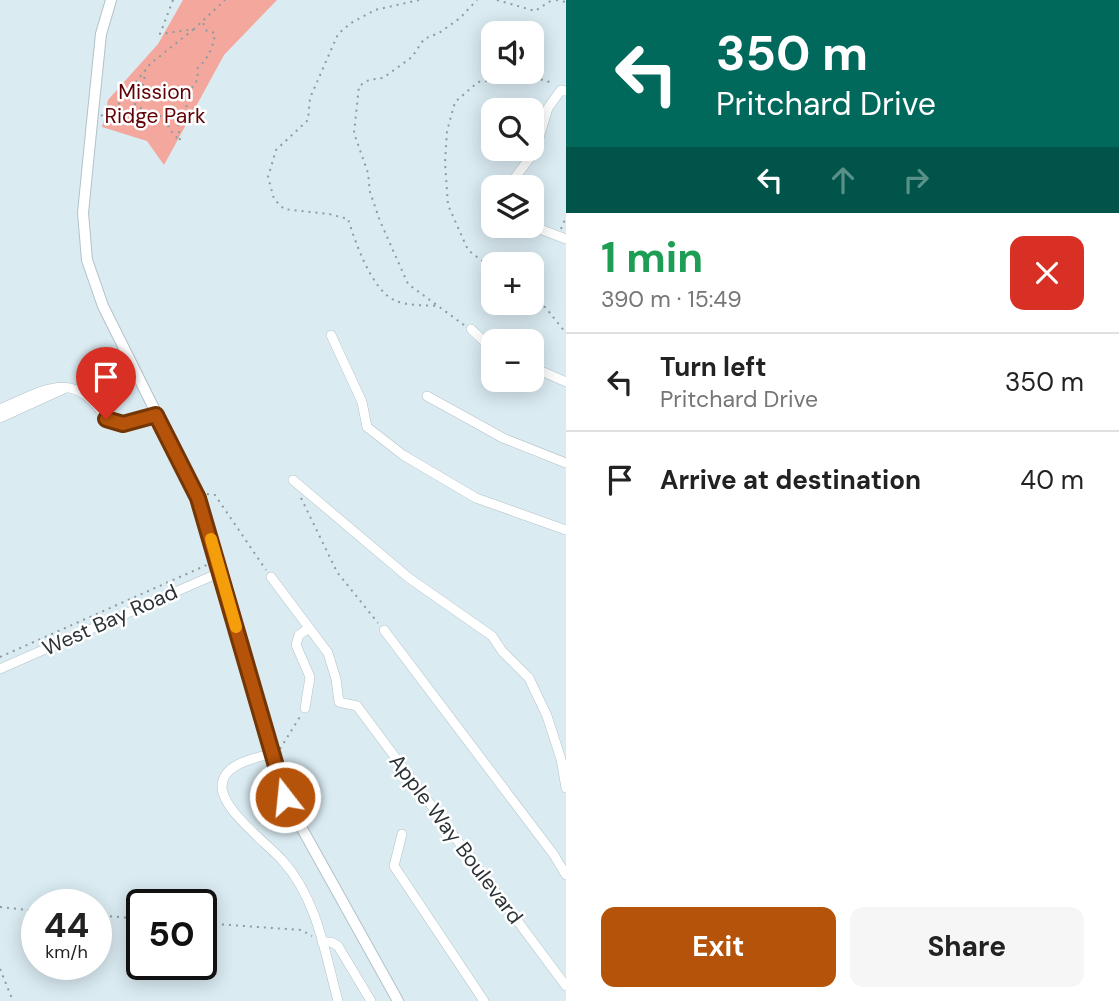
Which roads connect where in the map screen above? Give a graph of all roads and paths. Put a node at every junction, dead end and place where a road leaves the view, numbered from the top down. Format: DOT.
graph roads {
  1 [pos="111,0"];
  2 [pos="173,0"];
  3 [pos="225,0"];
  4 [pos="419,0"];
  5 [pos="477,0"];
  6 [pos="497,0"];
  7 [pos="554,0"];
  8 [pos="566,2"];
  9 [pos="202,21"];
  10 [pos="194,29"];
  11 [pos="145,71"];
  12 [pos="563,91"];
  13 [pos="92,122"];
  14 [pos="517,175"];
  15 [pos="566,217"];
  16 [pos="544,231"];
  17 [pos="562,238"];
  18 [pos="481,260"];
  19 [pos="438,306"];
  20 [pos="544,306"];
  21 [pos="471,329"];
  22 [pos="566,333"];
  23 [pos="331,335"];
  24 [pos="481,339"];
  25 [pos="544,372"];
  26 [pos="566,382"];
  27 [pos="67,387"];
  28 [pos="427,396"];
  29 [pos="0,409"];
  30 [pos="156,415"];
  31 [pos="0,418"];
  32 [pos="566,463"];
  33 [pos="293,480"];
  34 [pos="198,498"];
  35 [pos="566,530"];
  36 [pos="219,566"];
  37 [pos="271,577"];
  38 [pos="309,628"];
  39 [pos="383,629"];
  40 [pos="0,657"];
  41 [pos="0,669"];
  42 [pos="305,708"];
  43 [pos="272,753"];
  44 [pos="566,788"];
  45 [pos="402,834"];
  46 [pos="566,875"];
  47 [pos="0,907"];
  48 [pos="21,909"];
  49 [pos="217,924"];
  50 [pos="322,942"];
  51 [pos="0,969"];
  52 [pos="566,986"];
  53 [pos="13,1001"];
  54 [pos="338,1001"];
  55 [pos="371,1001"];
  56 [pos="398,1001"];
  57 [pos="484,1001"];
  1 -- 13 [label="main road"];
  2 -- 10 [label="path"];
  3 -- 9 [label="path"];
  4 -- 19 [label="path"];
  5 -- 19 [label="path"];
  6 -- 7 [label="path"];
  7 -- 8 [label="path"];
  9 -- 10 [label="path"];
  9 -- 11 [label="path"];
  10 -- 11 [label="path"];
  11 -- 13 [label="path"];
  12 -- 14 [label="street"];
  12 -- 18 [label="path"];
  13 -- 30 [label="main road"];
  15 -- 17 [label="path"];
  16 -- 17 [label="street"];
  19 -- 21 [label="path"];
  20 -- 22 [label="path"];
  21 -- 24 [label="street"];
  23 -- 35 [label="street"];
  25 -- 26 [label="street"];
  27 -- 29 [label="street"];
  27 -- 30 [label="street"];
  27 -- 31 [label="street"];
  28 -- 32 [label="street"];
  30 -- 34 [label="main road"];
  33 -- 39 [label="path"];
  33 -- 44 [label="street"];
  34 -- 36 [label="main road"];
  34 -- 37 [label="path"];
  36 -- 40 [label="path"];
  36 -- 41 [label="street, West Bay Road"];
  36 -- 43 [label="main road"];
  37 -- 38 [label="street"];
  38 -- 42 [label="street"];
  38 -- 52 [label="street, Apple Way Boulevard"];
  39 -- 46 [label="street"];
  42 -- 43 [label="path"];
  43 -- 50 [label="street"];
  43 -- 56 [label="main road"];
  45 -- 57 [label="street"];
  47 -- 48 [label="path"];
  49 -- 50 [label="path"];
  50 -- 54 [label="street"];
  50 -- 55 [label="street"];
  51 -- 53 [label="path"];
}
